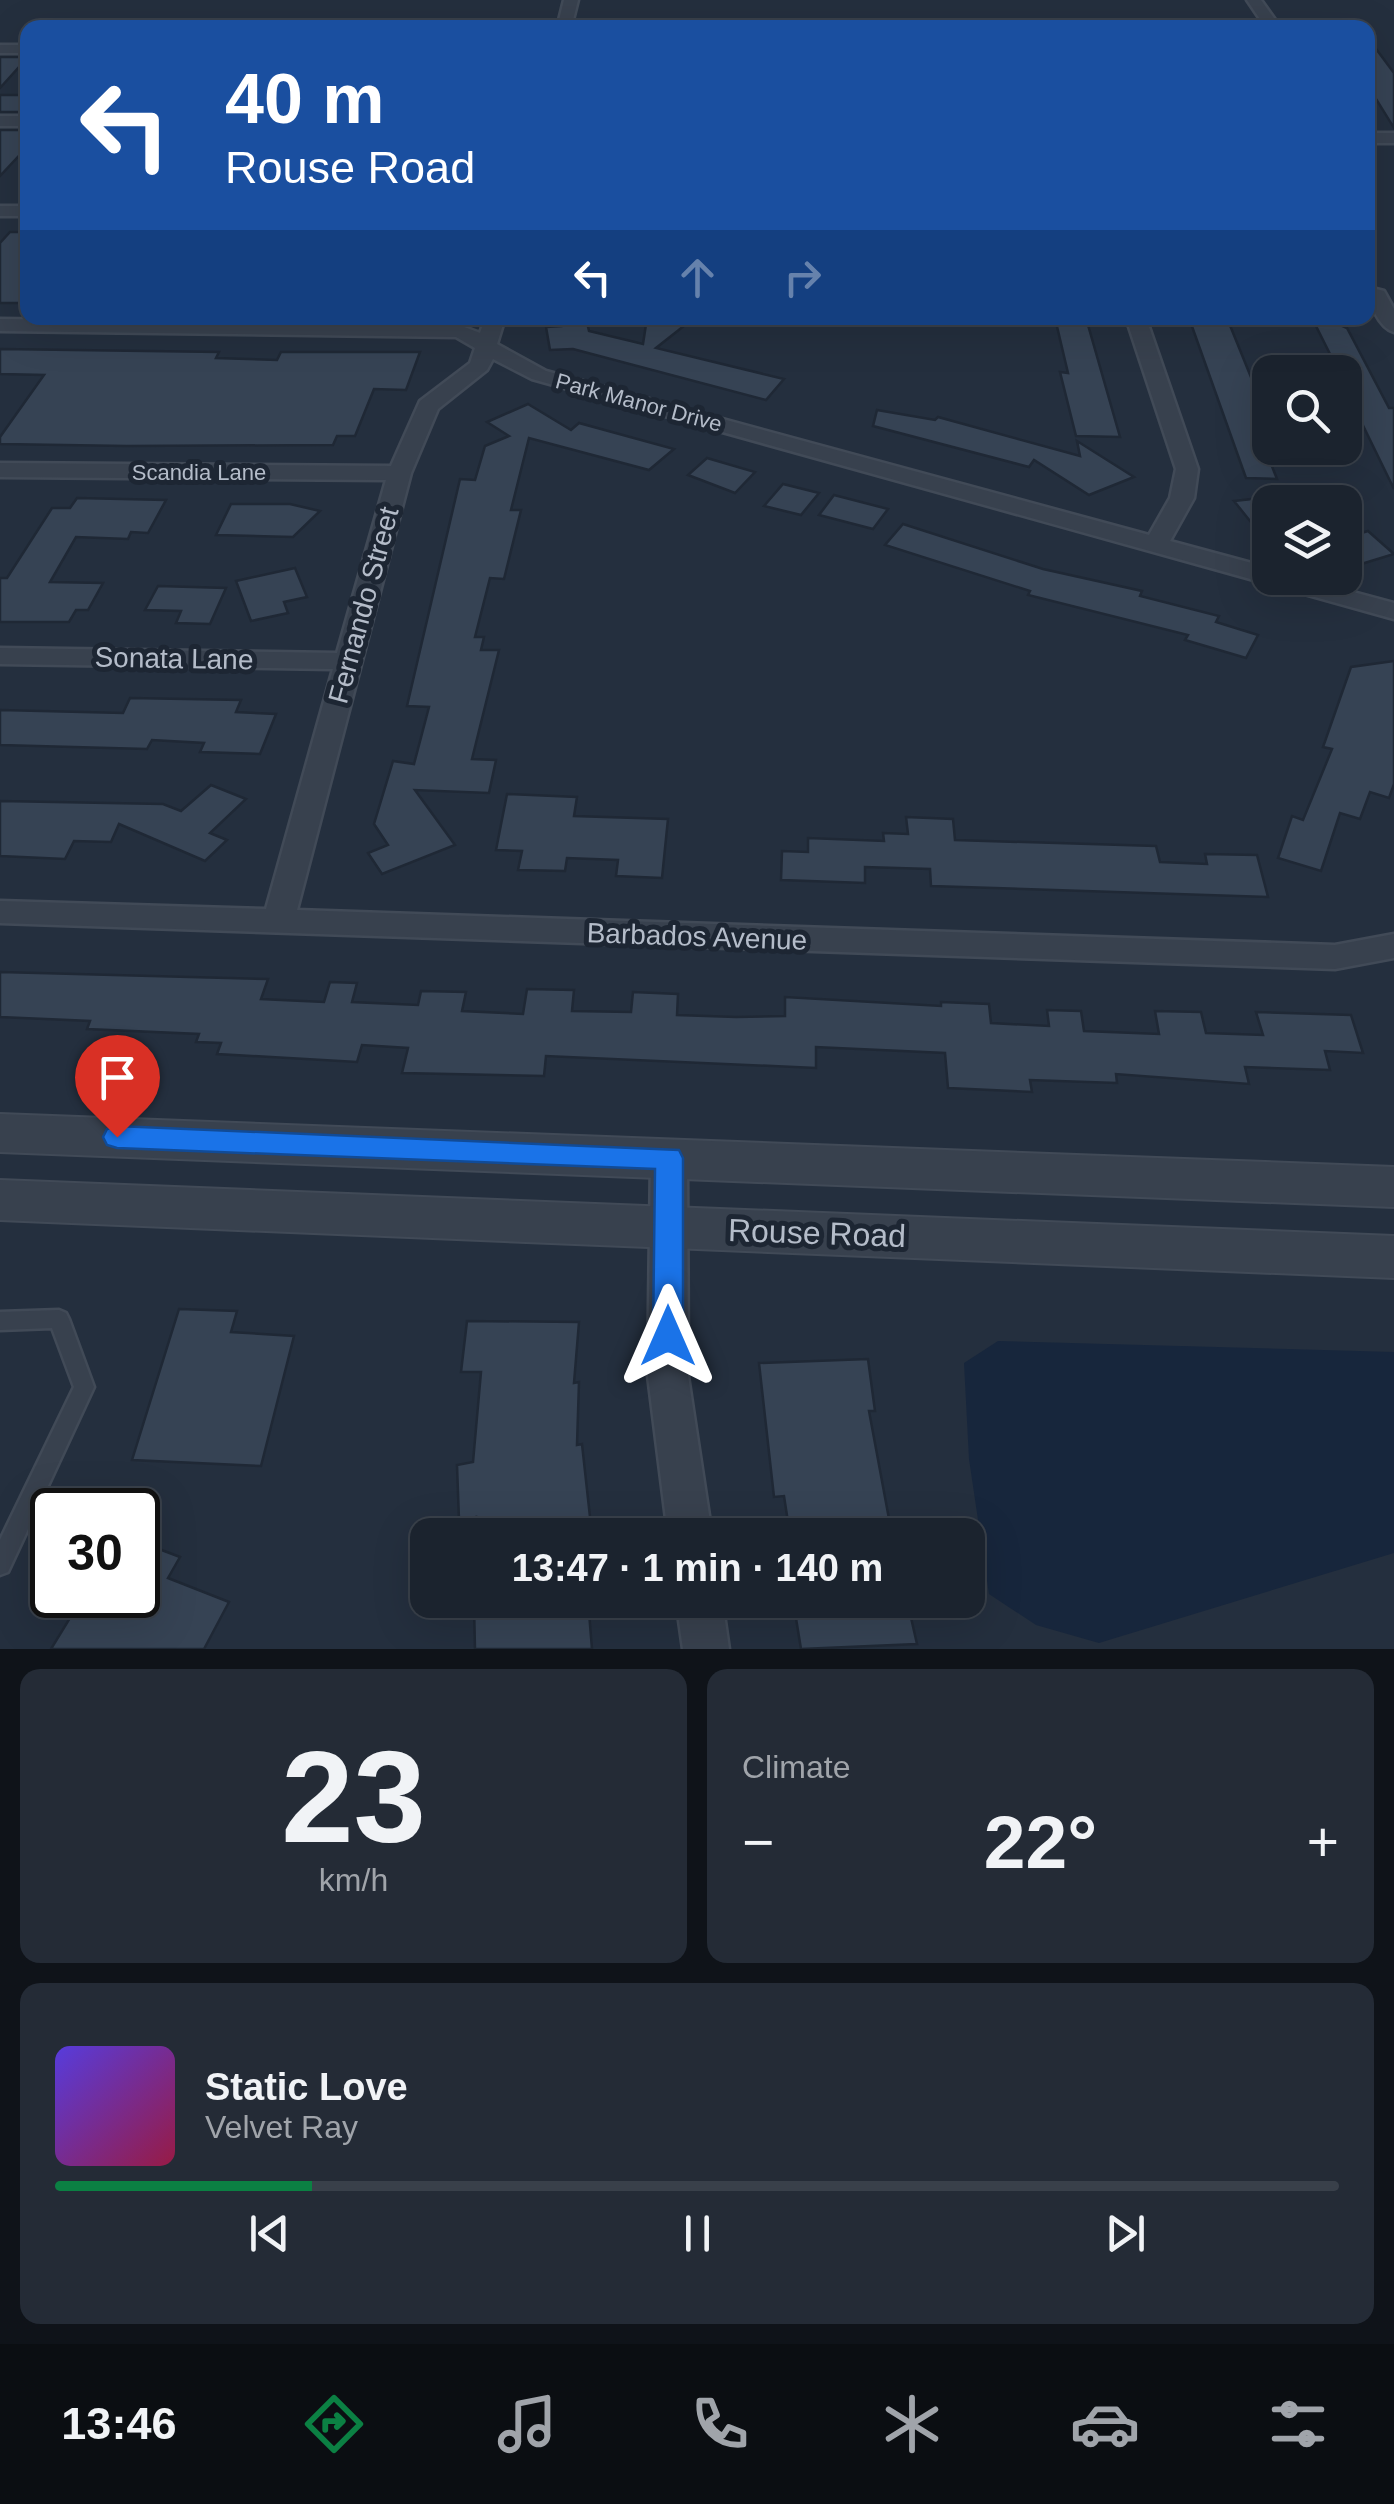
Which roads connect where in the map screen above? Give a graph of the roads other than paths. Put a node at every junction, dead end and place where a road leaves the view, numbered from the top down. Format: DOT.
graph roads {
  1 [pos="1378,291"];
  2 [pos="0,325"];
  3 [pos="493,325"];
  4 [pos="1138,325"];
  5 [pos="1394,326"];
  6 [pos="488,348"];
  7 [pos="0,470"];
  8 [pos="399,473"];
  9 [pos="1156,544"];
  10 [pos="1252,571"];
  11 [pos="1337,595"];
  12 [pos="1394,611"];
  13 [pos="0,656"];
  14 [pos="347,661"];
  15 [pos="0,912"];
  16 [pos="278,922"];
  17 [pos="1394,946"];
  18 [pos="0,1133"];
  19 [pos="669,1158"];
  20 [pos="1394,1186"];
  21 [pos="0,1200"];
  22 [pos="670,1228"];
  23 [pos="1394,1257"];
  24 [pos="0,1321"];
  25 [pos="688,1518"];
  26 [pos="0,1564"];
  27 [pos="702,1618"];
  28 [pos="706,1649"];
  1 -- 5 [label="street"];
  2 -- 6 [label="street, Park Manor Drive"];
  3 -- 6 [label="street, Fernando Street"];
  4 -- 9 [label="street"];
  6 -- 8 [label="street, Fernando Street"];
  6 -- 9 [label="street, Park Manor Drive"];
  7 -- 8 [label="street, Scandia Lane"];
  8 -- 14 [label="street, Fernando Street"];
  9 -- 10 [label="street, Park Manor Drive"];
  11 -- 12 [label="street, Park Manor Drive"];
  13 -- 14 [label="street, Sonata Lane"];
  14 -- 16 [label="street, Fernando Street"];
  15 -- 16 [label="street, Barbados Avenue"];
  16 -- 17 [label="street, Barbados Avenue"];
  18 -- 19 [label="street"];
  19 -- 20 [label="street"];
  19 -- 22 [label="street"];
  21 -- 22 [label="street, Rouse Road"];
  22 -- 23 [label="street, Rouse Road"];
  22 -- 25 [label="street"];
  24 -- 26 [label="lane"];
  27 -- 28 [label="street"];
}
